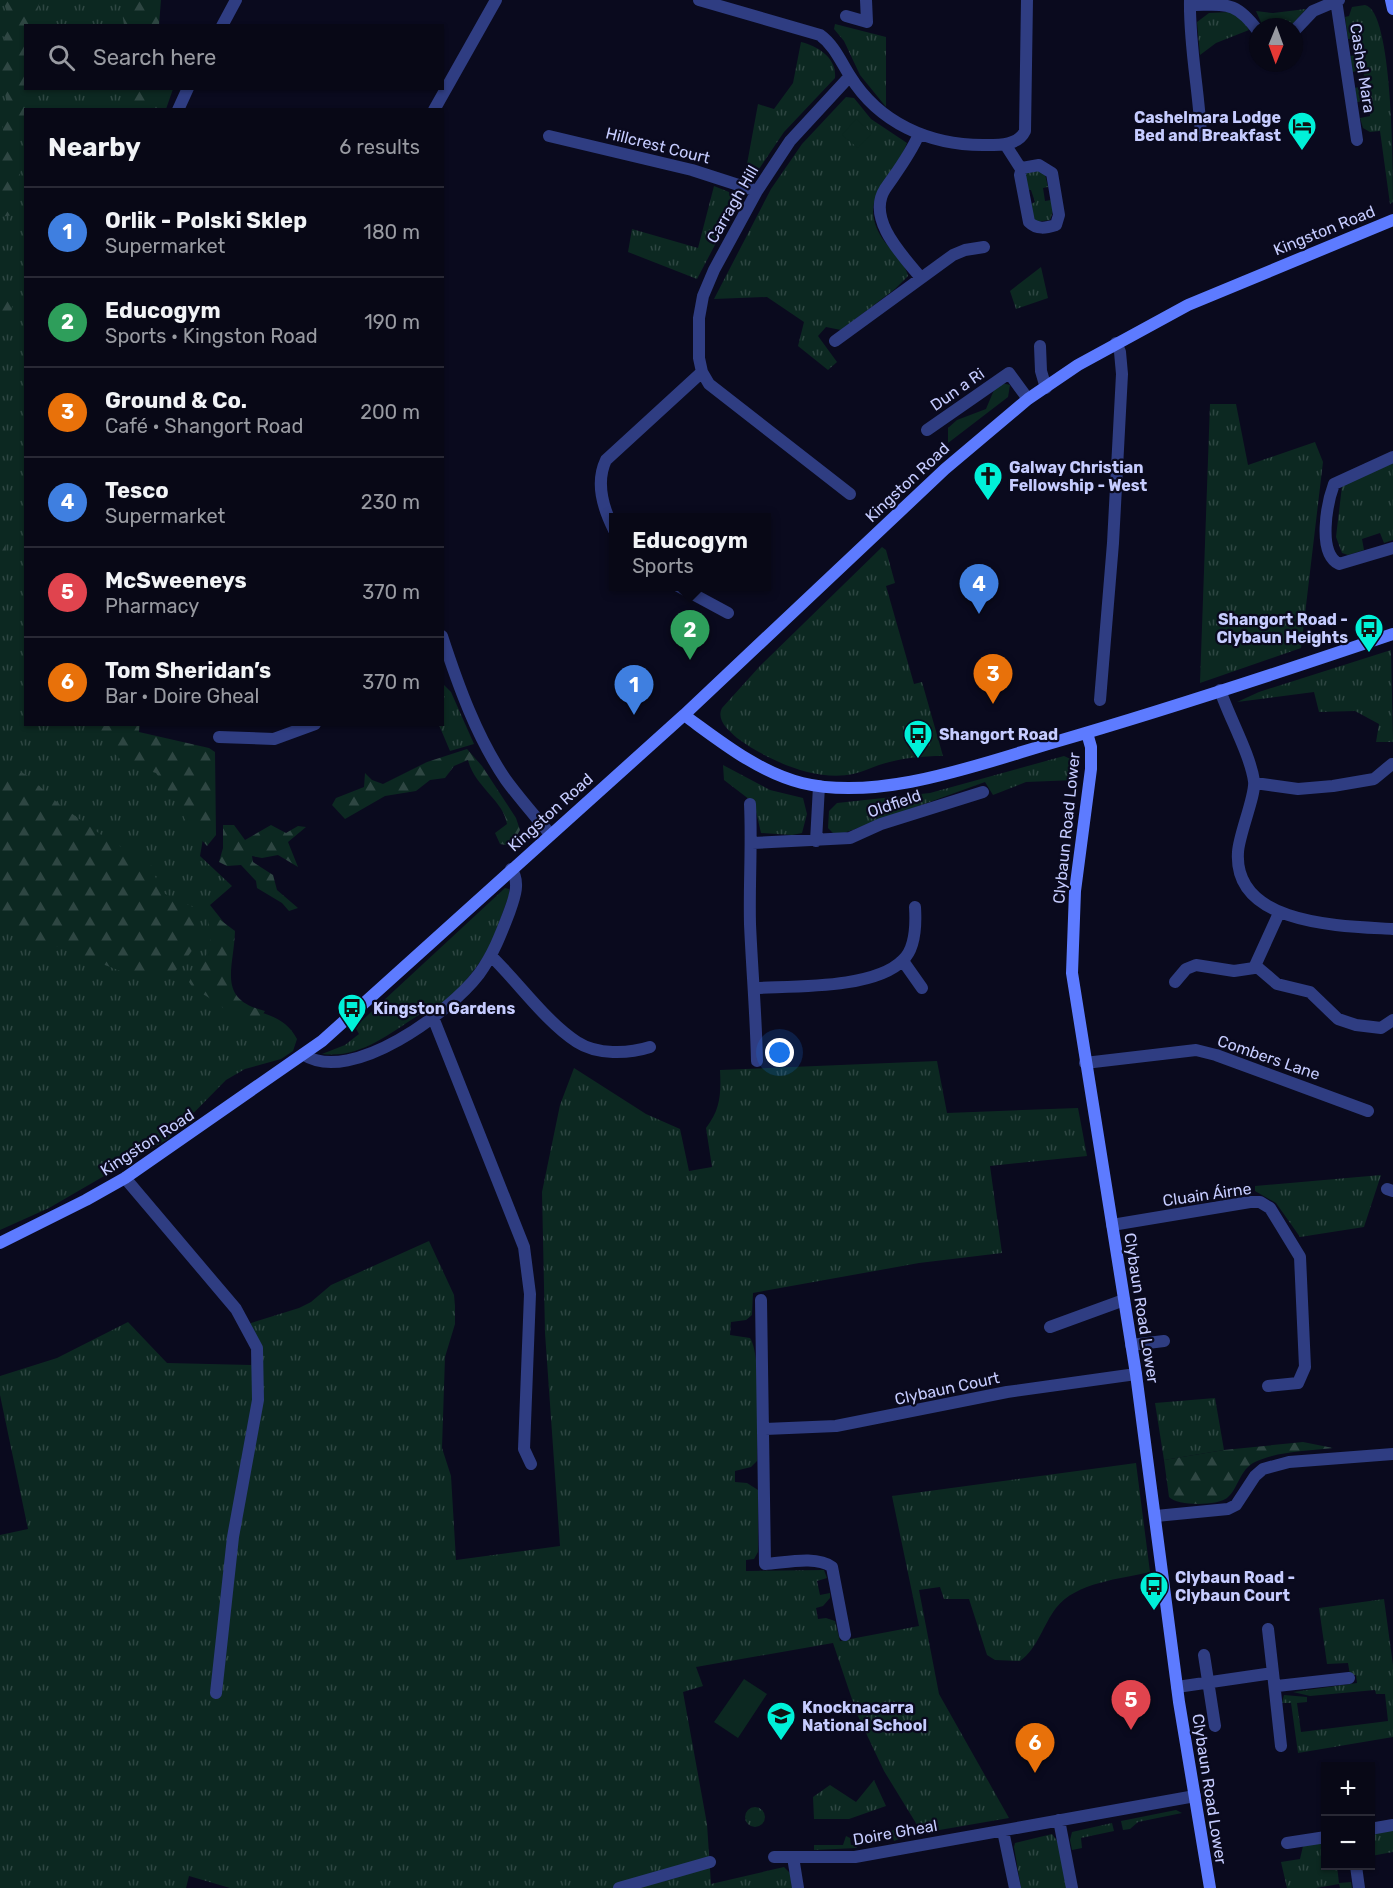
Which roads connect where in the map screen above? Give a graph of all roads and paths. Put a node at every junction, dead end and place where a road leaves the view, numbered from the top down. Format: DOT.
graph roads {
  1 [pos="236,0"];
  2 [pos="496,0"];
  3 [pos="699,0"];
  4 [pos="866,0"];
  5 [pos="1027,0"];
  6 [pos="1337,0"];
  7 [pos="1391,0"];
  8 [pos="1190,3"];
  9 [pos="1393,9"];
  10 [pos="846,16"];
  11 [pos="1249,19"];
  12 [pos="1303,22"];
  13 [pos="223,24"];
  14 [pos="850,76"];
  15 [pos="187,90"];
  16 [pos="179,108"];
  17 [pos="435,108"];
  18 [pos="919,134"];
  19 [pos="549,136"];
  20 [pos="1201,136"];
  21 [pos="1357,140"];
  22 [pos="1005,144"];
  23 [pos="1022,169"];
  24 [pos="757,190"];
  25 [pos="1393,220"];
  26 [pos="984,247"];
  27 [pos="921,278"];
  28 [pos="836,341"];
  29 [pos="1116,343"];
  30 [pos="1040,346"];
  31 [pos="702,372"];
  32 [pos="1046,388"];
  33 [pos="1028,399"];
  34 [pos="927,430"];
  35 [pos="1393,457"];
  36 [pos="850,494"];
  37 [pos="609,515"];
  38 [pos="1393,549"];
  39 [pos="687,591"];
  40 [pos="728,613"];
  41 [pos="1393,634"];
  42 [pos="444,647"];
  43 [pos="448,670"];
  44 [pos="1220,690"];
  45 [pos="1100,700"];
  46 [pos="684,715"];
  47 [pos="308,726"];
  48 [pos="1087,733"];
  49 [pos="219,737"];
  50 [pos="1392,764"];
  51 [pos="1255,783"];
  52 [pos="819,786"];
  53 [pos="983,792"];
  54 [pos="750,804"];
  55 [pos="550,834"];
  56 [pos="816,841"];
  57 [pos="752,843"];
  58 [pos="511,869"];
  59 [pos="915,907"];
  60 [pos="1279,913"];
  61 [pos="1393,929"];
  62 [pos="491,956"];
  63 [pos="903,962"];
  64 [pos="1256,966"];
  65 [pos="1175,982"];
  66 [pos="756,988"];
  67 [pos="921,988"];
  68 [pos="434,1020"];
  69 [pos="1393,1020"];
  70 [pos="650,1047"];
  71 [pos="304,1055"];
  72 [pos="757,1061"];
  73 [pos="1085,1063"];
  74 [pos="1368,1111"];
  75 [pos="125,1178"];
  76 [pos="1112,1225"];
  77 [pos="0,1243"];
  78 [pos="761,1300"];
  79 [pos="1124,1300"];
  80 [pos="1050,1327"];
  81 [pos="1164,1341"];
  82 [pos="1131,1345"];
  83 [pos="1136,1374"];
  84 [pos="1268,1386"];
  85 [pos="765,1429"];
  86 [pos="1393,1454"];
  87 [pos="531,1464"];
  88 [pos="1156,1516"];
  89 [pos="1268,1629"];
  90 [pos="845,1635"];
  91 [pos="1204,1655"];
  92 [pos="1273,1673"];
  93 [pos="1349,1678"];
  94 [pos="1208,1682"];
  95 [pos="1276,1686"];
  96 [pos="1177,1687"];
  97 [pos="216,1693"];
  98 [pos="1215,1726"];
  99 [pos="1281,1746"];
  100 [pos="1194,1796"];
  101 [pos="1059,1820"];
  102 [pos="1393,1825"];
  103 [pos="1375,1828"];
  104 [pos="1003,1831"];
  105 [pos="1321,1838"];
  106 [pos="1287,1843"];
  107 [pos="774,1857"];
  108 [pos="793,1857"];
  109 [pos="710,1862"];
  110 [pos="1357,1870"];
  111 [pos="619,1888"];
  112 [pos="798,1888"];
  113 [pos="1015,1888"];
  114 [pos="1072,1888"];
  115 [pos="1210,1888"];
  116 [pos="1359,1888"];
  1 -- 13 [label="street"];
  2 -- 17 [label="street"];
  3 -- 14 [label="street"];
  4 -- 10 [label="street"];
  5 -- 22 [label="street"];
  6 -- 12 [label="street, Cashel Mara"];
  6 -- 21 [label="street, Cashel Mara"];
  7 -- 9 [label="street"];
  8 -- 11 [label="street"];
  8 -- 20 [label="street"];
  14 -- 18 [label="street"];
  14 -- 24 [label="street, Carragh Hill"];
  15 -- 16 [label="street"];
  18 -- 22 [label="street"];
  18 -- 27 [label="street"];
  19 -- 24 [label="street, Hillcrest Court"];
  22 -- 23 [label="street"];
  23 -- 23 [label="street"];
  24 -- 31 [label="street, Carragh Hill"];
  25 -- 29 [label="street, Kingston Road"];
  26 -- 27 [label="street"];
  27 -- 28 [label="street"];
  29 -- 32 [label="street, Kingston Road"];
  29 -- 45 [label="street"];
  30 -- 32 [label="street"];
  31 -- 36 [label="street"];
  31 -- 37 [label="street"];
  32 -- 33 [label="street, Kingston Road"];
  33 -- 34 [label="street, Dun a Ri"];
  33 -- 46 [label="street, Kingston Road"];
  35 -- 38 [label="street"];
  39 -- 40 [label="street"];
  41 -- 44 [label="street"];
  42 -- 43 [label="street"];
  43 -- 55 [label="street"];
  44 -- 48 [label="street"];
  44 -- 51 [label="street"];
  46 -- 52 [label="street"];
  46 -- 55 [label="street, Kingston Road"];
  47 -- 49 [label="street"];
  48 -- 52 [label="street"];
  48 -- 73 [label="street, Clybaun Road Lower"];
  50 -- 51 [label="street"];
  51 -- 60 [label="street"];
  52 -- 56 [label="street"];
  53 -- 56 [label="street, Oldfield"];
  54 -- 57 [label="street"];
  55 -- 58 [label="street, Kingston Road"];
  56 -- 57 [label="street, Oldfield"];
  57 -- 66 [label="street"];
  58 -- 62 [label="street, Kingston Road"];
  58 -- 71 [label="street, Kingston Road"];
  59 -- 63 [label="street"];
  60 -- 61 [label="street"];
  60 -- 64 [label="street"];
  62 -- 68 [label="street, Kingston Road"];
  62 -- 70 [label="street"];
  63 -- 66 [label="street"];
  63 -- 67 [label="street"];
  64 -- 65 [label="street"];
  64 -- 69 [label="street"];
  66 -- 72 [label="street"];
  68 -- 71 [label="street, Kingston Road"];
  68 -- 87 [label="street"];
  71 -- 75 [label="street, Kingston Road"];
  73 -- 74 [label="street, Combers Lane"];
  73 -- 76 [label="street, Clybaun Road Lower"];
  75 -- 77 [label="street, Kingston Road"];
  75 -- 97 [label="street"];
  76 -- 79 [label="street, Clybaun Road Lower"];
  76 -- 84 [label="street, Cluain Áirne"];
  78 -- 85 [label="street"];
  79 -- 80 [label="street"];
  79 -- 82 [label="street, Clybaun Road Lower"];
  81 -- 82 [label="street"];
  82 -- 83 [label="street, Clybaun Road Lower"];
  83 -- 85 [label="street, Clybaun Court"];
  83 -- 88 [label="street, Clybaun Road Lower"];
  85 -- 90 [label="street"];
  86 -- 88 [label="street"];
  88 -- 96 [label="street, Clybaun Road Lower"];
  89 -- 92 [label="street"];
  91 -- 94 [label="street"];
  92 -- 94 [label="street"];
  92 -- 95 [label="street"];
  93 -- 95 [label="street"];
  94 -- 96 [label="street"];
  94 -- 98 [label="street"];
  95 -- 99 [label="street"];
  96 -- 100 [label="street, Clybaun Road Lower"];
  100 -- 101 [label="street, Doire Gheal"];
  100 -- 115 [label="street, Clybaun Road Lower"];
  101 -- 104 [label="street, Doire Gheal"];
  101 -- 114 [label="street"];
  102 -- 103 [label="street"];
  104 -- 108 [label="street, Doire Gheal"];
  104 -- 113 [label="street"];
  105 -- 106 [label="street"];
  107 -- 108 [label="street, Doire Gheal"];
  108 -- 112 [label="street"];
  109 -- 111 [label="street"];
  110 -- 116 [label="street"];
}
